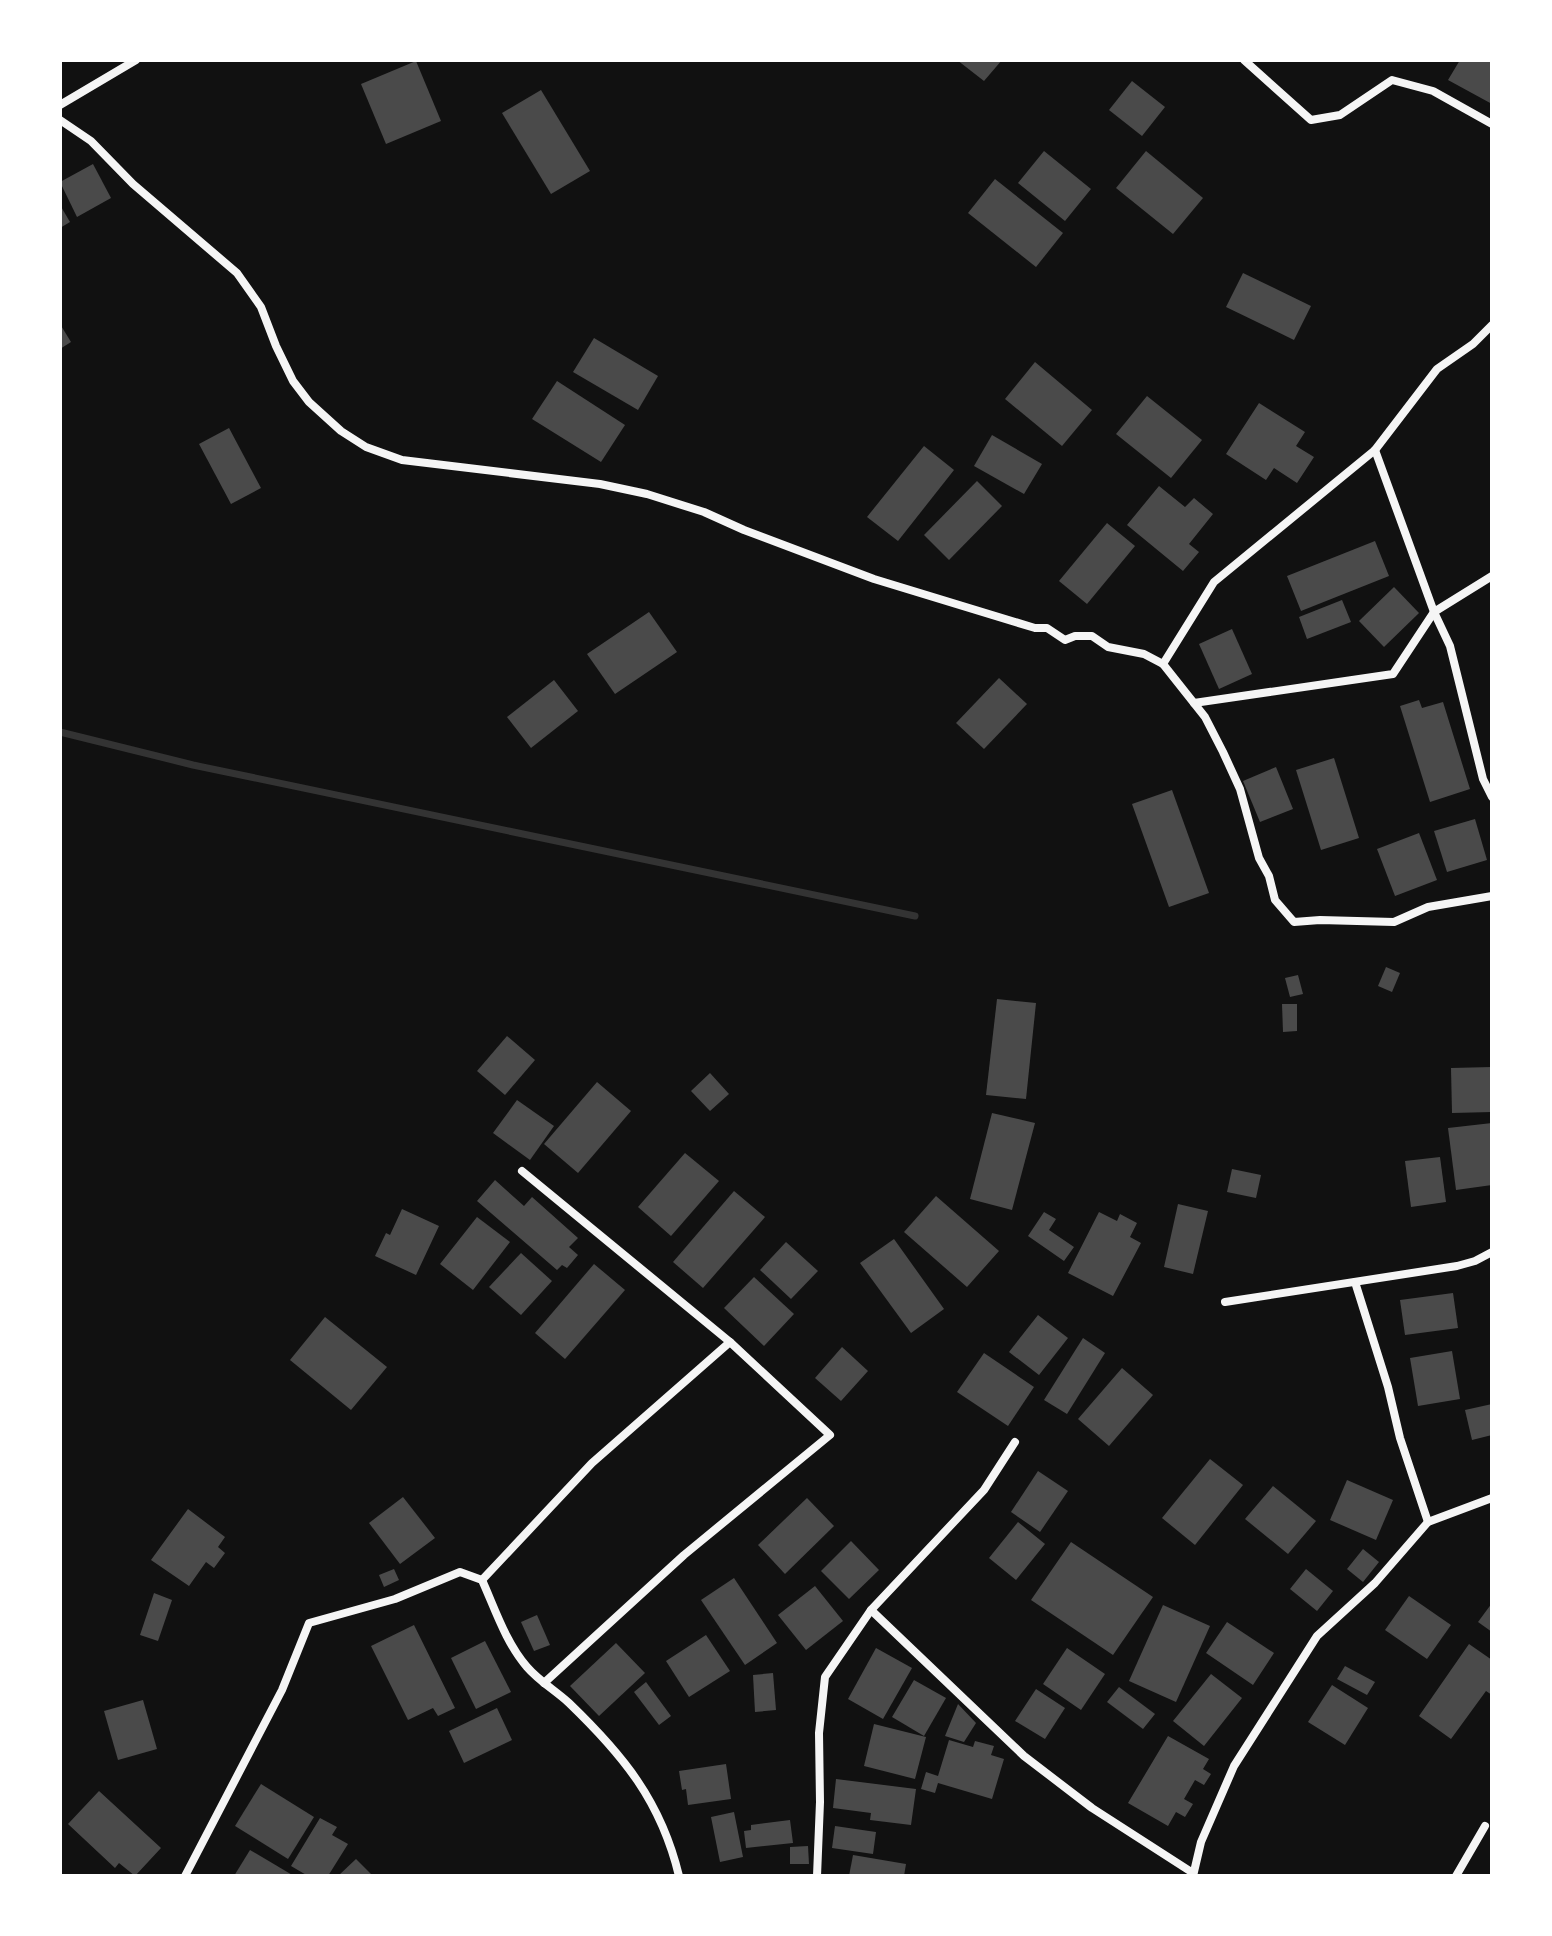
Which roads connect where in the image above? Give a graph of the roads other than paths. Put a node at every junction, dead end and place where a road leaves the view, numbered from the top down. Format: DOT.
graph roads {
  1 [pos="136,60"];
  2 [pos="1244,60"];
  3 [pos="60,105"];
  4 [pos="60,120"];
  5 [pos="1492,124"];
  6 [pos="1492,325"];
  7 [pos="1375,450"];
  8 [pos="1492,576"];
  9 [pos="1434,612"];
  10 [pos="1163,664"];
  11 [pos="1194,703"];
  12 [pos="1492,797"];
  13 [pos="1492,896"];
  14 [pos="522,1171"];
  15 [pos="1492,1252"];
  16 [pos="1355,1282"];
  17 [pos="1225,1302"];
  18 [pos="730,1342"];
  19 [pos="1015,1442"];
  20 [pos="1492,1498"];
  21 [pos="1428,1522"];
  22 [pos="482,1580"];
  23 [pos="871,1610"];
  24 [pos="544,1683"];
  25 [pos="1485,1826"];
  26 [pos="1193,1874"];
  27 [pos="185,1876"];
  28 [pos="679,1876"];
  29 [pos="817,1876"];
  30 [pos="1456,1876"];
  1 -- 3 [label="street"];
  2 -- 5 [label="street"];
  4 -- 10 [label="street"];
  6 -- 7 [label="street"];
  7 -- 9 [label="street"];
  7 -- 10 [label="street"];
  8 -- 9 [label="street"];
  9 -- 11 [label="street"];
  9 -- 12 [label="street"];
  10 -- 11 [label="street"];
  11 -- 13 [label="street"];
  14 -- 18 [label="street"];
  15 -- 16 [label="street"];
  16 -- 17 [label="street"];
  16 -- 21 [label="street"];
  18 -- 22 [label="street"];
  18 -- 24 [label="street"];
  19 -- 23 [label="street"];
  20 -- 21 [label="street"];
  21 -- 26 [label="street"];
  22 -- 24 [label="street"];
  22 -- 27 [label="street"];
  23 -- 26 [label="street"];
  23 -- 29 [label="street"];
  24 -- 28 [label="street"];
  25 -- 30 [label="street"];
}
